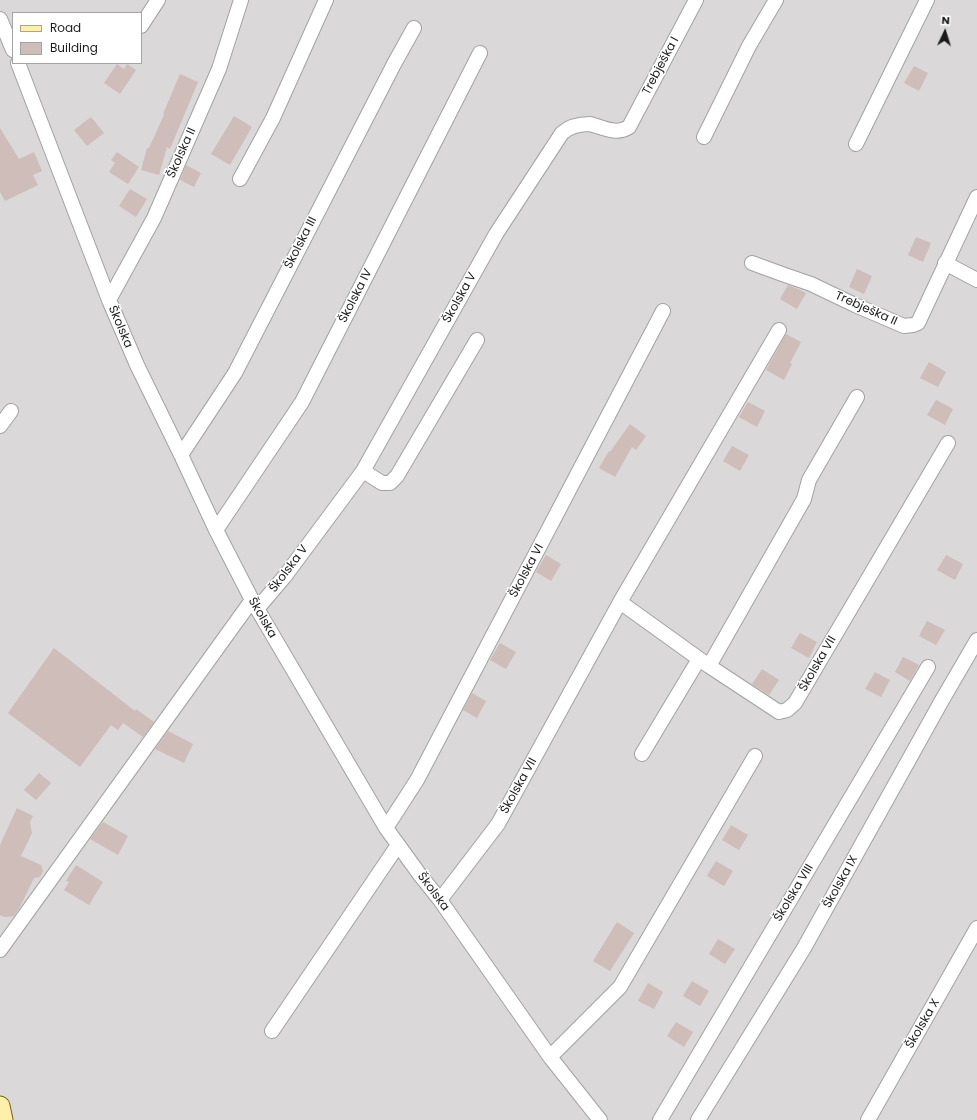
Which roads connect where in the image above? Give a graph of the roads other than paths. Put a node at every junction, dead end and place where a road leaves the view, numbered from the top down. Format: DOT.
graph roads {
  1 [pos="158,0"];
  2 [pos="241,0"];
  3 [pos="326,0"];
  4 [pos="696,0"];
  5 [pos="776,0"];
  6 [pos="927,0"];
  7 [pos="0,19"];
  8 [pos="142,24"];
  9 [pos="414,28"];
  10 [pos="12,48"];
  11 [pos="480,53"];
  12 [pos="18,64"];
  13 [pos="564,130"];
  14 [pos="704,137"];
  15 [pos="856,144"];
  16 [pos="240,178"];
  17 [pos="977,197"];
  18 [pos="752,263"];
  19 [pos="945,263"];
  20 [pos="977,280"];
  21 [pos="109,300"];
  22 [pos="663,311"];
  23 [pos="779,330"];
  24 [pos="477,340"];
  25 [pos="857,397"];
  26 [pos="11,411"];
  27 [pos="0,426"];
  28 [pos="948,443"];
  29 [pos="181,455"];
  30 [pos="363,470"];
  31 [pos="216,530"];
  32 [pos="620,602"];
  33 [pos="254,604"];
  34 [pos="977,640"];
  35 [pos="704,663"];
  36 [pos="928,667"];
  37 [pos="642,754"];
  38 [pos="755,756"];
  39 [pos="386,828"];
  40 [pos="398,845"];
  41 [pos="440,900"];
  42 [pos="977,928"];
  43 [pos="0,950"];
  44 [pos="272,1031"];
  45 [pos="550,1058"];
  46 [pos="0,1106"];
  47 [pos="3,1120"];
  48 [pos="600,1120"];
  49 [pos="660,1120"];
  50 [pos="698,1120"];
  51 [pos="868,1120"];
  1 -- 8 [label="street"];
  2 -- 21 [label="street, Školska II"];
  3 -- 16 [label="street"];
  4 -- 13 [label="street, Trebješka I"];
  5 -- 14 [label="street"];
  6 -- 15 [label="street"];
  7 -- 10 [label="street"];
  9 -- 29 [label="street, Školska III"];
  11 -- 31 [label="street, Školska IV"];
  12 -- 21 [label="street, Školska"];
  13 -- 30 [label="street, Školska V"];
  17 -- 19 [label="street, Trebješka II"];
  18 -- 19 [label="street, Trebješka II"];
  19 -- 20 [label="street"];
  21 -- 29 [label="street, Školska"];
  22 -- 39 [label="street, Školska VI"];
  23 -- 32 [label="street, Školska VII"];
  24 -- 30 [label="street"];
  25 -- 35 [label="street"];
  26 -- 27 [label="street"];
  28 -- 35 [label="street, Školska VII"];
  29 -- 31 [label="street, Školska"];
  30 -- 33 [label="street, Školska V"];
  31 -- 33 [label="street, Školska"];
  32 -- 35 [label="street, Školska VII"];
  32 -- 41 [label="street, Školska VII"];
  33 -- 39 [label="street, Školska"];
  33 -- 43 [label="street, Školska V"];
  34 -- 50 [label="street, Školska IX"];
  35 -- 37 [label="street"];
  36 -- 49 [label="street, Školska VIII"];
  38 -- 45 [label="street"];
  39 -- 40 [label="street, Školska"];
  40 -- 41 [label="street, Školska"];
  40 -- 44 [label="street"];
  41 -- 45 [label="street, Školska"];
  42 -- 51 [label="street, Školska X"];
  45 -- 48 [label="street, Školska"];
  46 -- 47 [label="street"];
}
